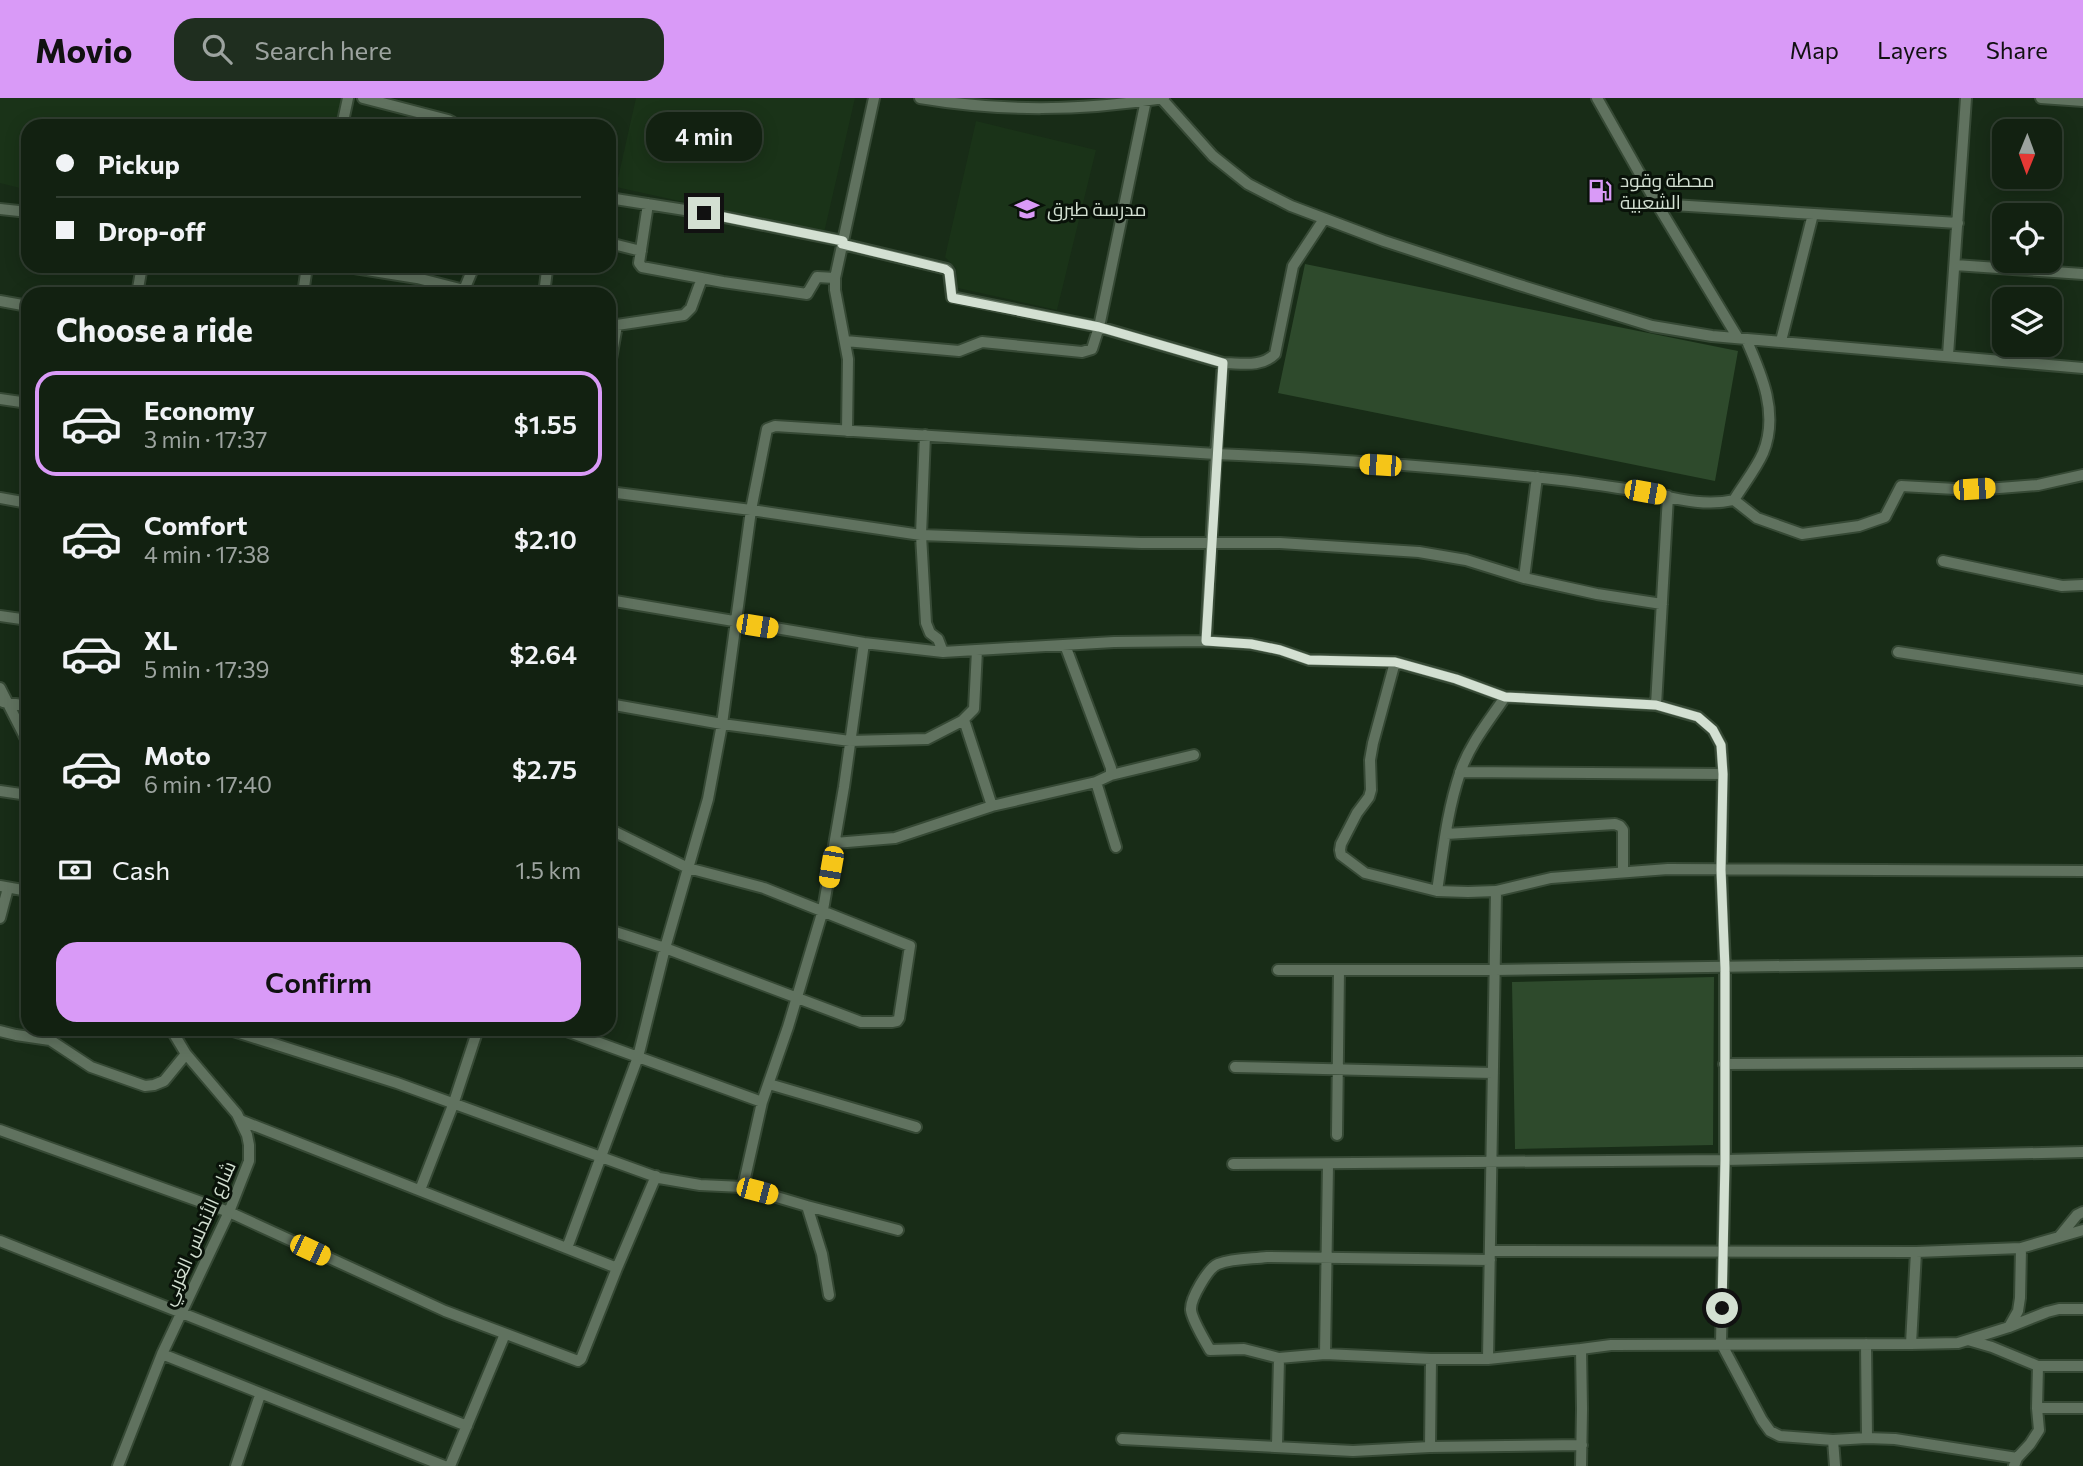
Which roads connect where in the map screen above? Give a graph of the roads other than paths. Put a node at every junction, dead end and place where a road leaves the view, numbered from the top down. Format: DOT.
graph roads {
  1 [pos="348,98"];
  2 [pos="363,98"];
  3 [pos="874,98"];
  4 [pos="920,98"];
  5 [pos="1162,98"];
  6 [pos="1597,98"];
  7 [pos="1966,98"];
  8 [pos="2041,98"];
  9 [pos="1146,100"];
  10 [pos="2083,101"];
  11 [pos="344,119"];
  12 [pos="444,119"];
  13 [pos="616,199"];
  14 [pos="648,204"];
  15 [pos="1657,204"];
  16 [pos="0,209"];
  17 [pos="21,211"];
  18 [pos="1813,214"];
  19 [pos="1324,219"];
  20 [pos="1958,223"];
  21 [pos="843,242"];
  22 [pos="616,245"];
  23 [pos="641,251"];
  24 [pos="1955,265"];
  25 [pos="386,273"];
  26 [pos="2083,274"];
  27 [pos="702,278"];
  28 [pos="835,278"];
  29 [pos="447,287"];
  30 [pos="0,301"];
  31 [pos="21,305"];
  32 [pos="616,324"];
  33 [pos="1099,327"];
  34 [pos="1742,338"];
  35 [pos="845,341"];
  36 [pos="1782,341"];
  37 [pos="1948,355"];
  38 [pos="1223,363"];
  39 [pos="2083,368"];
  40 [pos="0,399"];
  41 [pos="21,402"];
  42 [pos="846,431"];
  43 [pos="925,435"];
  44 [pos="1216,454"];
  45 [pos="2083,475"];
  46 [pos="1537,477"];
  47 [pos="616,493"];
  48 [pos="1668,496"];
  49 [pos="0,498"];
  50 [pos="1734,499"];
  51 [pos="21,502"];
  52 [pos="751,510"];
  53 [pos="921,535"];
  54 [pos="1211,544"];
  55 [pos="1943,561"];
  56 [pos="1524,578"];
  57 [pos="2083,585"];
  58 [pos="616,601"];
  59 [pos="1662,604"];
  60 [pos="0,616"];
  61 [pos="21,619"];
  62 [pos="736,622"];
  63 [pos="1206,641"];
  64 [pos="864,643"];
  65 [pos="1065,645"];
  66 [pos="977,650"];
  67 [pos="943,652"];
  68 [pos="1898,652"];
  69 [pos="1395,662"];
  70 [pos="2083,680"];
  71 [pos="0,688"];
  72 [pos="1505,697"];
  73 [pos="4,702"];
  74 [pos="616,705"];
  75 [pos="1656,705"];
  76 [pos="964,720"];
  77 [pos="722,724"];
  78 [pos="21,731"];
  79 [pos="850,741"];
  80 [pos="1194,755"];
  81 [pos="1460,772"];
  82 [pos="1723,774"];
  83 [pos="1111,775"];
  84 [pos="1096,782"];
  85 [pos="0,791"];
  86 [pos="21,794"];
  87 [pos="992,806"];
  88 [pos="616,832"];
  89 [pos="1446,834"];
  90 [pos="835,843"];
  91 [pos="1116,848"];
  92 [pos="688,868"];
  93 [pos="1721,870"];
  94 [pos="2083,871"];
  95 [pos="1623,872"];
  96 [pos="4,887"];
  97 [pos="1437,891"];
  98 [pos="1496,891"];
  99 [pos="823,910"];
  100 [pos="0,918"];
  101 [pos="616,932"];
  102 [pos="665,948"];
  103 [pos="2083,962"];
  104 [pos="1725,968"];
  105 [pos="1278,970"];
  106 [pos="1339,970"];
  107 [pos="1495,970"];
  108 [pos="797,998"];
  109 [pos="0,1031"];
  110 [pos="21,1035"];
  111 [pos="43,1036"];
  112 [pos="175,1036"];
  113 [pos="249,1036"];
  114 [pos="476,1036"];
  115 [pos="581,1036"];
  116 [pos="186,1054"];
  117 [pos="638,1056"];
  118 [pos="2083,1062"];
  119 [pos="1724,1064"];
  120 [pos="1235,1067"];
  121 [pos="1338,1069"];
  122 [pos="1493,1073"];
  123 [pos="769,1084"];
  124 [pos="762,1102"];
  125 [pos="453,1105"];
  126 [pos="240,1120"];
  127 [pos="916,1127"];
  128 [pos="0,1130"];
  129 [pos="1337,1135"];
  130 [pos="2083,1152"];
  131 [pos="602,1156"];
  132 [pos="1725,1160"];
  133 [pos="1492,1161"];
  134 [pos="1233,1164"];
  135 [pos="1328,1165"];
  136 [pos="656,1176"];
  137 [pos="743,1187"];
  138 [pos="420,1190"];
  139 [pos="807,1206"];
  140 [pos="229,1212"];
  141 [pos="2083,1212"];
  142 [pos="898,1230"];
  143 [pos="2083,1230"];
  144 [pos="2059,1237"];
  145 [pos="0,1241"];
  146 [pos="568,1248"];
  147 [pos="2021,1248"];
  148 [pos="1722,1251"];
  149 [pos="1916,1252"];
  150 [pos="1490,1256"];
  151 [pos="1327,1258"];
  152 [pos="617,1268"];
  153 [pos="829,1295"];
  154 [pos="2083,1309"];
  155 [pos="182,1312"];
  156 [pos="2009,1327"];
  157 [pos="505,1334"];
  158 [pos="1968,1340"];
  159 [pos="1721,1343"];
  160 [pos="1866,1344"];
  161 [pos="1911,1344"];
  162 [pos="1581,1349"];
  163 [pos="1325,1353"];
  164 [pos="162,1354"];
  165 [pos="1279,1358"];
  166 [pos="1431,1359"];
  167 [pos="1488,1359"];
  168 [pos="2038,1366"];
  169 [pos="2083,1366"];
  170 [pos="260,1395"];
  171 [pos="2037,1408"];
  172 [pos="2083,1408"];
  173 [pos="467,1426"];
  174 [pos="1867,1438"];
  175 [pos="1122,1439"];
  176 [pos="1833,1440"];
  177 [pos="1582,1445"];
  178 [pos="1277,1446"];
  179 [pos="1430,1447"];
  180 [pos="2015,1462"];
  181 [pos="118,1466"];
  182 [pos="236,1466"];
  183 [pos="444,1466"];
  184 [pos="450,1466"];
  185 [pos="1581,1466"];
  186 [pos="1835,1466"];
  1 -- 11 [label="street"];
  2 -- 12 [label="street"];
  3 -- 21 [label="street"];
  4 -- 9 [label="street"];
  5 -- 9 [label="street"];
  5 -- 19 [label="street"];
  6 -- 15 [label="street"];
  7 -- 20 [label="street"];
  8 -- 10 [label="street"];
  9 -- 33 [label="street"];
  13 -- 14 [label="street"];
  14 -- 21 [label="street"];
  14 -- 23 [label="street"];
  15 -- 18 [label="street"];
  15 -- 34 [label="street"];
  16 -- 17 [label="street"];
  18 -- 20 [label="street"];
  18 -- 36 [label="street"];
  19 -- 34 [label="street"];
  19 -- 38 [label="street"];
  20 -- 24 [label="street"];
  21 -- 28 [label="street"];
  21 -- 33 [label="street"];
  22 -- 23 [label="street"];
  23 -- 27 [label="street"];
  24 -- 26 [label="street"];
  24 -- 37 [label="street"];
  25 -- 29 [label="street"];
  27 -- 28 [label="street"];
  27 -- 32 [label="street"];
  28 -- 35 [label="street"];
  30 -- 31 [label="street"];
  33 -- 35 [label="street"];
  33 -- 38 [label="street"];
  34 -- 36 [label="street"];
  34 -- 50 [label="street"];
  35 -- 42 [label="street"];
  36 -- 37 [label="street"];
  37 -- 39 [label="street"];
  38 -- 44 [label="street"];
  40 -- 41 [label="street"];
  42 -- 43 [label="street"];
  42 -- 52 [label="street"];
  43 -- 44 [label="street"];
  43 -- 53 [label="street"];
  44 -- 46 [label="street"];
  44 -- 54 [label="street"];
  45 -- 50 [label="street"];
  46 -- 48 [label="street"];
  46 -- 56 [label="street"];
  47 -- 52 [label="street"];
  48 -- 50 [label="street"];
  48 -- 59 [label="street"];
  49 -- 51 [label="street"];
  52 -- 53 [label="street"];
  52 -- 62 [label="street"];
  53 -- 54 [label="street"];
  53 -- 67 [label="street"];
  54 -- 56 [label="street"];
  54 -- 63 [label="street"];
  55 -- 57 [label="street"];
  56 -- 59 [label="street"];
  58 -- 62 [label="street"];
  59 -- 75 [label="street"];
  60 -- 61 [label="street"];
  62 -- 64 [label="street"];
  62 -- 77 [label="street"];
  63 -- 65 [label="street"];
  63 -- 69 [label="street"];
  64 -- 67 [label="street"];
  64 -- 79 [label="street"];
  65 -- 66 [label="street"];
  65 -- 83 [label="street"];
  66 -- 67 [label="street"];
  66 -- 76 [label="street"];
  68 -- 70 [label="street"];
  69 -- 72 [label="street"];
  69 -- 97 [label="street"];
  71 -- 73 [label="street"];
  72 -- 75 [label="street"];
  72 -- 81 [label="street"];
  73 -- 78 [label="street"];
  74 -- 77 [label="street"];
  75 -- 82 [label="street"];
  76 -- 79 [label="street"];
  76 -- 87 [label="street"];
  77 -- 79 [label="street"];
  77 -- 92 [label="street"];
  79 -- 90 [label="street"];
  80 -- 83 [label="street"];
  81 -- 82 [label="street"];
  81 -- 89 [label="street"];
  82 -- 93 [label="street"];
  83 -- 84 [label="street"];
  84 -- 87 [label="street"];
  84 -- 91 [label="street"];
  85 -- 86 [label="street"];
  87 -- 90 [label="street"];
  88 -- 92 [label="street"];
  89 -- 95 [label="street"];
  89 -- 97 [label="street"];
  90 -- 99 [label="street"];
  92 -- 99 [label="street"];
  92 -- 102 [label="street"];
  93 -- 94 [label="street"];
  93 -- 95 [label="street"];
  93 -- 104 [label="street"];
  95 -- 98 [label="street"];
  96 -- 100 [label="street"];
  97 -- 98 [label="street"];
  98 -- 107 [label="street"];
  99 -- 108 [label="street"];
  99 -- 108 [label="street"];
  101 -- 102 [label="street"];
  102 -- 108 [label="street"];
  102 -- 117 [label="street"];
  103 -- 104 [label="street"];
  104 -- 107 [label="street"];
  104 -- 119 [label="street"];
  105 -- 106 [label="street"];
  106 -- 107 [label="street"];
  106 -- 121 [label="street"];
  107 -- 122 [label="street"];
  108 -- 123 [label="street"];
  109 -- 110 [label="street"];
  111 -- 116 [label="street"];
  112 -- 116 [label="street, شارع الأندلس الغربي"];
  113 -- 125 [label="street"];
  114 -- 125 [label="street"];
  115 -- 117 [label="street"];
  116 -- 126 [label="street, شارع الأندلس الغربي"];
  117 -- 124 [label="street"];
  117 -- 131 [label="street"];
  118 -- 119 [label="street"];
  119 -- 132 [label="street"];
  120 -- 121 [label="street"];
  121 -- 122 [label="street"];
  121 -- 129 [label="street"];
  122 -- 133 [label="street"];
  123 -- 124 [label="street"];
  123 -- 127 [label="street"];
  124 -- 137 [label="street"];
  125 -- 131 [label="street"];
  125 -- 138 [label="street"];
  126 -- 138 [label="street"];
  126 -- 140 [label="street, شارع الأندلس الغربي"];
  128 -- 140 [label="street"];
  130 -- 132 [label="street"];
  131 -- 136 [label="street"];
  131 -- 146 [label="street"];
  132 -- 133 [label="street"];
  132 -- 148 [label="street"];
  133 -- 135 [label="street"];
  133 -- 150 [label="street"];
  134 -- 135 [label="street"];
  135 -- 151 [label="street"];
  136 -- 137 [label="street"];
  136 -- 152 [label="street"];
  137 -- 139 [label="street"];
  138 -- 146 [label="street"];
  139 -- 142 [label="street"];
  139 -- 153 [label="street"];
  140 -- 155 [label="street, شارع الأندلس الغربي"];
  140 -- 157 [label="street"];
  141 -- 144 [label="street"];
  143 -- 144 [label="street"];
  144 -- 147 [label="street"];
  145 -- 155 [label="street"];
  146 -- 152 [label="street"];
  147 -- 149 [label="street"];
  147 -- 156 [label="street"];
  148 -- 149 [label="street"];
  148 -- 150 [label="street"];
  148 -- 159 [label="street"];
  149 -- 161 [label="street"];
  150 -- 151 [label="street"];
  150 -- 167 [label="street"];
  151 -- 163 [label="street"];
  151 -- 165 [label="street"];
  152 -- 157 [label="street"];
  154 -- 156 [label="street"];
  155 -- 164 [label="street, شارع الأندلس الغربي"];
  155 -- 173 [label="street"];
  156 -- 158 [label="street"];
  157 -- 173 [label="street"];
  158 -- 161 [label="street"];
  158 -- 168 [label="street"];
  159 -- 160 [label="street"];
  159 -- 162 [label="street"];
  159 -- 176 [label="street"];
  160 -- 161 [label="street"];
  160 -- 174 [label="street"];
  162 -- 167 [label="street"];
  162 -- 177 [label="street"];
  163 -- 165 [label="street"];
  163 -- 166 [label="street"];
  164 -- 170 [label="street"];
  164 -- 181 [label="street, شارع الأندلس الغربي"];
  165 -- 178 [label="street"];
  166 -- 167 [label="street"];
  166 -- 179 [label="street"];
  168 -- 169 [label="street"];
  168 -- 171 [label="street"];
  170 -- 182 [label="street"];
  170 -- 183 [label="street"];
  171 -- 172 [label="street"];
  171 -- 180 [label="street"];
  173 -- 184 [label="street"];
  174 -- 176 [label="street"];
  174 -- 180 [label="street"];
  175 -- 178 [label="street"];
  176 -- 186 [label="street"];
  177 -- 179 [label="street"];
  177 -- 185 [label="street"];
  178 -- 179 [label="street"];
}
